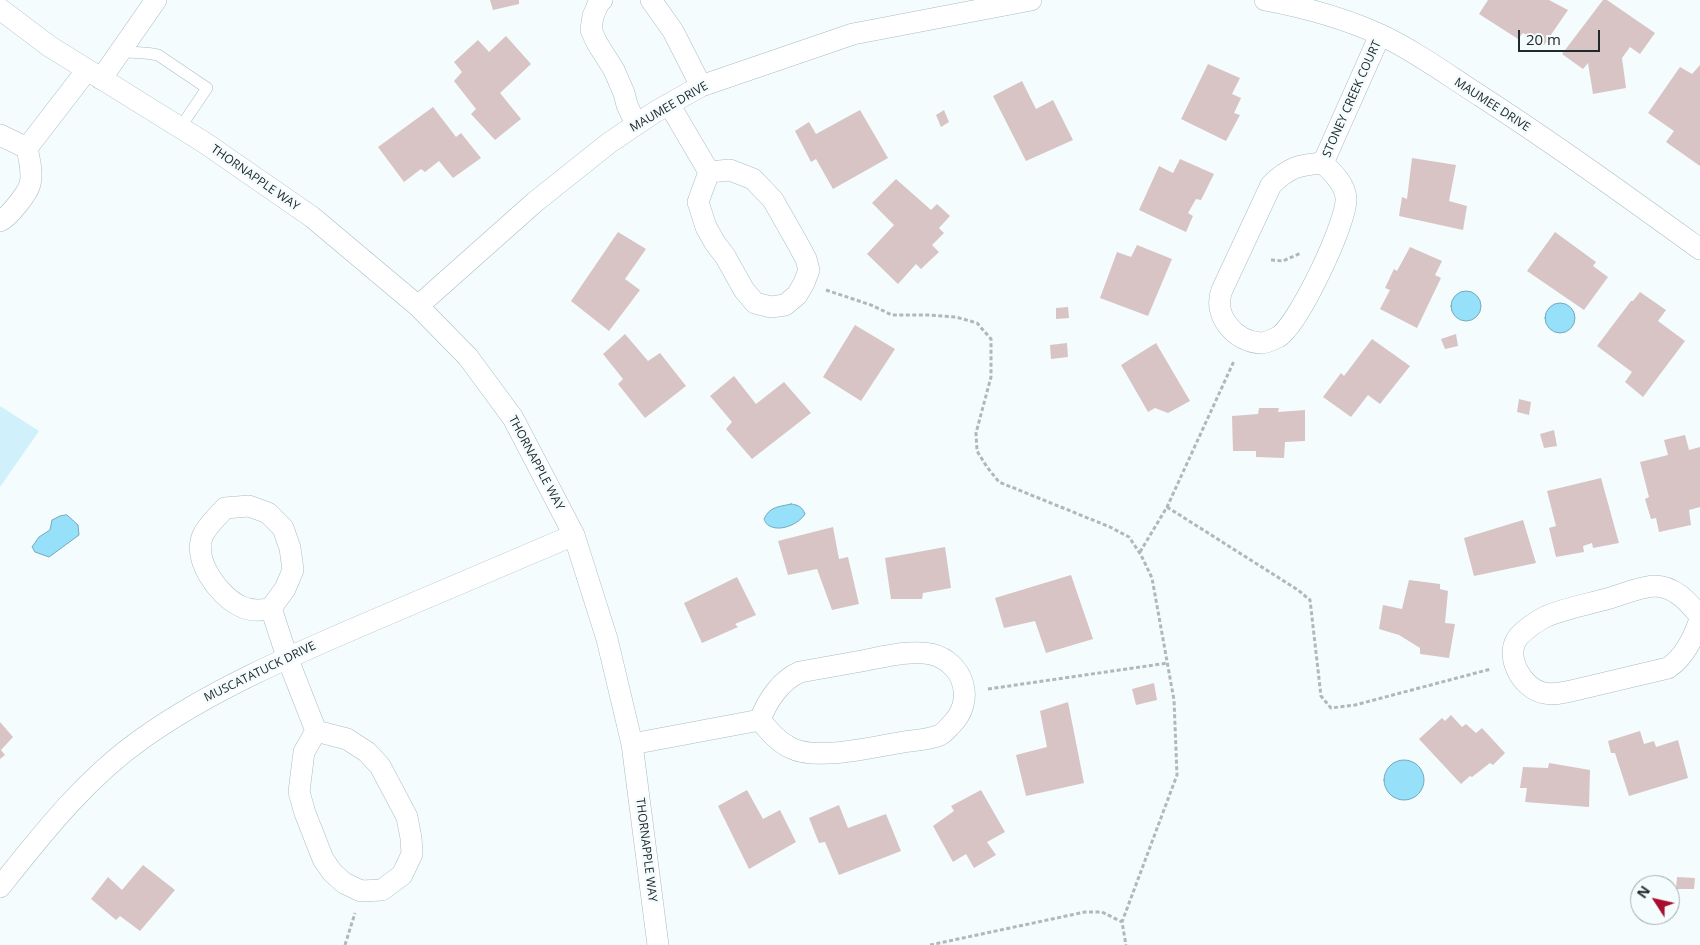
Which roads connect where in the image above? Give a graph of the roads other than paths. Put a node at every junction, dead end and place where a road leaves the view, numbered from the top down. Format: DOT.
graph roads {
  1 [pos="156,0"];
  2 [pos="602,0"];
  3 [pos="652,0"];
  4 [pos="1031,0"];
  5 [pos="1265,0"];
  6 [pos="0,9"];
  7 [pos="1380,35"];
  8 [pos="120,52"];
  9 [pos="94,75"];
  10 [pos="701,86"];
  11 [pos="669,104"];
  12 [pos="636,124"];
  13 [pos="180,128"];
  14 [pos="0,135"];
  15 [pos="27,148"];
  16 [pos="1323,163"];
  17 [pos="709,172"];
  18 [pos="0,221"];
  19 [pos="1700,249"];
  20 [pos="418,306"];
  21 [pos="574,535"];
  22 [pos="271,608"];
  23 [pos="1700,618"];
  24 [pos="287,657"];
  25 [pos="760,720"];
  26 [pos="316,731"];
  27 [pos="632,744"];
  28 [pos="0,888"];
  29 [pos="658,945"];
  1 -- 8 [label="street"];
  2 -- 12 [label="street"];
  3 -- 10 [label="street"];
  4 -- 10 [label="street, MAUMEE DRIVE"];
  5 -- 7 [label="street, MAUMEE DRIVE"];
  6 -- 9 [label="street, THORNAPPLE WAY"];
  7 -- 16 [label="street, STONEY CREEK COURT"];
  7 -- 19 [label="street, MAUMEE DRIVE"];
  8 -- 9 [label="street"];
  8 -- 13 [label="lane"];
  9 -- 13 [label="street, THORNAPPLE WAY"];
  9 -- 15 [label="street"];
  10 -- 11 [label="street, MAUMEE DRIVE"];
  11 -- 12 [label="street, MAUMEE DRIVE"];
  11 -- 17 [label="street"];
  12 -- 20 [label="street, MAUMEE DRIVE"];
  13 -- 20 [label="street, THORNAPPLE WAY"];
  14 -- 15 [label="street"];
  15 -- 18 [label="street"];
  16 -- 16 [label="street, STONEY CREEK COURT"];
  17 -- 17 [label="street"];
  20 -- 21 [label="street, THORNAPPLE WAY"];
  21 -- 24 [label="street, MUSCATATUCK DRIVE"];
  21 -- 27 [label="street, THORNAPPLE WAY"];
  22 -- 22 [label="street"];
  22 -- 24 [label="street"];
  23 -- 23 [label="street"];
  24 -- 26 [label="street"];
  24 -- 28 [label="street, MUSCATATUCK DRIVE"];
  25 -- 25 [label="street"];
  25 -- 27 [label="street"];
  26 -- 26 [label="street"];
  27 -- 29 [label="street, THORNAPPLE WAY"];
}
